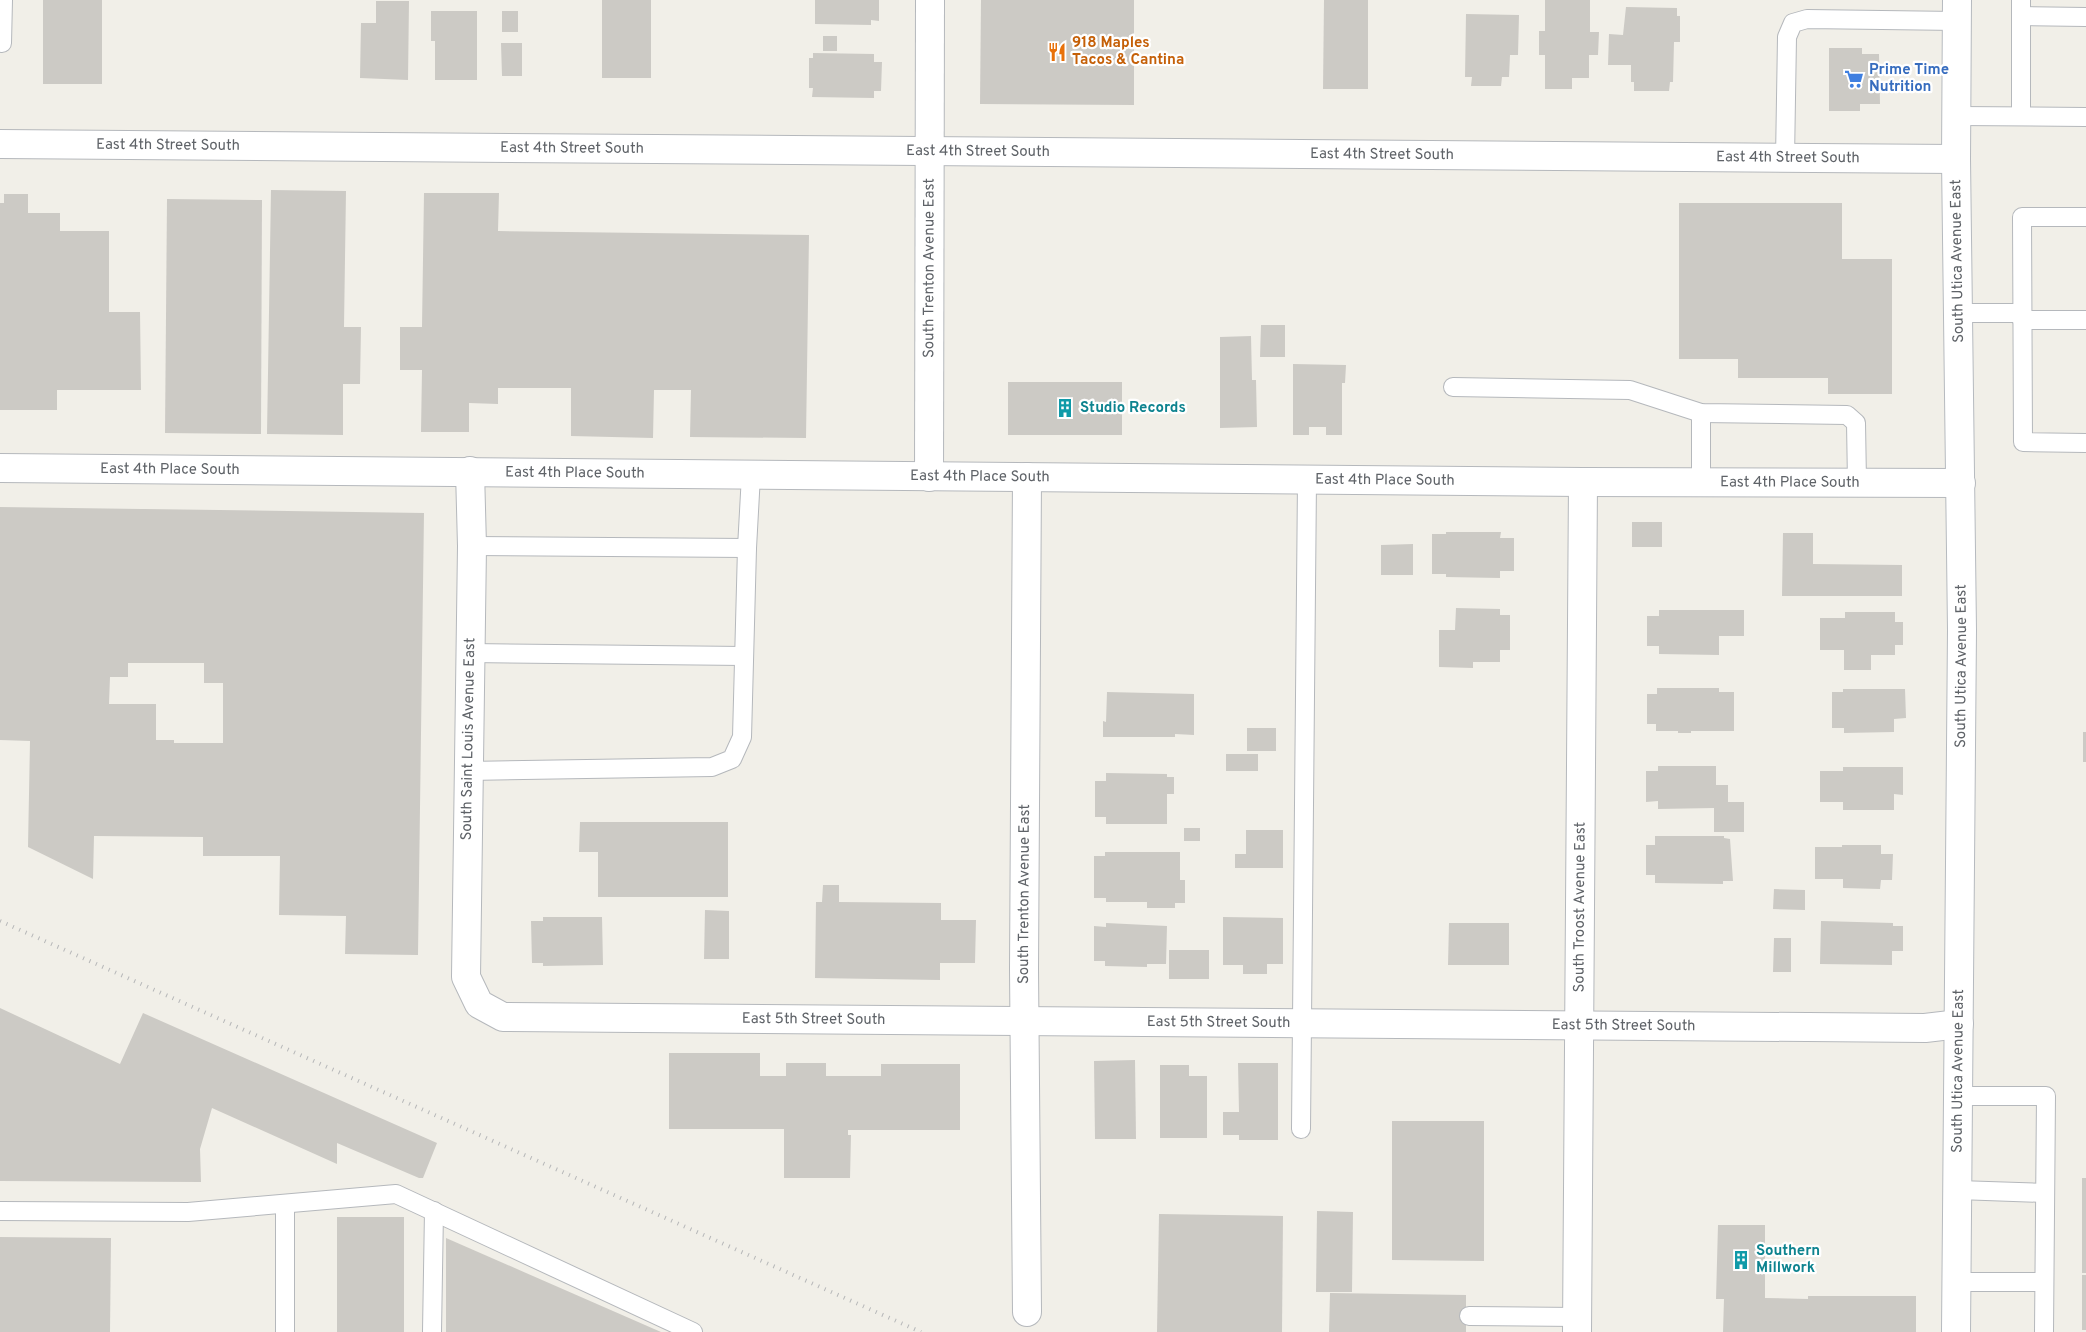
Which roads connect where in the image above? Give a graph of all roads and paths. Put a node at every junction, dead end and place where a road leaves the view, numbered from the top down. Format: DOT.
graph roads {
  1 [pos="3,0"];
  2 [pos="930,0"];
  3 [pos="2021,8"];
  4 [pos="1957,10"];
  5 [pos="2086,17"];
  6 [pos="2,44"];
  7 [pos="1956,116"];
  8 [pos="2021,116"];
  9 [pos="2086,117"];
  10 [pos="0,144"];
  11 [pos="930,151"];
  12 [pos="1785,159"];
  13 [pos="1956,159"];
  14 [pos="2086,217"];
  15 [pos="1958,313"];
  16 [pos="2022,317"];
  17 [pos="2086,320"];
  18 [pos="1453,387"];
  19 [pos="1701,413"];
  20 [pos="2086,443"];
  21 [pos="0,468"];
  22 [pos="470,471"];
  23 [pos="751,475"];
  24 [pos="929,477"];
  25 [pos="1027,477"];
  26 [pos="1307,480"];
  27 [pos="1583,482"];
  28 [pos="1701,482"];
  29 [pos="1857,482"];
  30 [pos="1961,483"];
  31 [pos="472,546"];
  32 [pos="747,548"];
  33 [pos="470,653"];
  34 [pos="744,656"];
  35 [pos="468,771"];
  36 [pos="479,1004"];
  37 [pos="1024,1020"];
  38 [pos="1959,1024"];
  39 [pos="1301,1025"];
  40 [pos="1581,1027"];
  41 [pos="1959,1096"];
  42 [pos="1301,1129"];
  43 [pos="1958,1190"];
  44 [pos="2045,1193"];
  45 [pos="285,1204"];
  46 [pos="0,1211"];
  47 [pos="434,1211"];
  48 [pos="1957,1282"];
  49 [pos="2044,1282"];
  50 [pos="1027,1312"];
  51 [pos="1469,1316"];
  52 [pos="1577,1324"];
  53 [pos="286,1332"];
  54 [pos="432,1332"];
  55 [pos="692,1332"];
  56 [pos="1956,1332"];
  57 [pos="2044,1332"];
  1 -- 6 [label="lane"];
  2 -- 11 [label="street, South Trenton Avenue East"];
  3 -- 5 [label="lane"];
  3 -- 8 [label="lane"];
  4 -- 7 [label="street, South Utica Avenue East"];
  4 -- 12 [label="lane"];
  7 -- 8 [label="lane"];
  7 -- 13 [label="street, South Utica Avenue East"];
  8 -- 9 [label="lane"];
  10 -- 11 [label="street, East 4th Street South"];
  11 -- 12 [label="street, East 4th Street South"];
  11 -- 24 [label="street, South Trenton Avenue East"];
  12 -- 13 [label="street, East 4th Street South"];
  13 -- 15 [label="street, South Utica Avenue East"];
  14 -- 16 [label="lane"];
  15 -- 16 [label="lane"];
  15 -- 30 [label="street, South Utica Avenue East"];
  16 -- 17 [label="lane"];
  16 -- 20 [label="lane"];
  18 -- 19 [label="lane"];
  19 -- 28 [label="lane"];
  19 -- 29 [label="lane"];
  21 -- 22 [label="street, East 4th Place South"];
  22 -- 23 [label="street, East 4th Place South"];
  22 -- 31 [label="street, South Saint Louis Avenue East"];
  23 -- 24 [label="street, East 4th Place South"];
  23 -- 32 [label="lane"];
  24 -- 25 [label="street, East 4th Place South"];
  25 -- 26 [label="street, East 4th Place South"];
  25 -- 37 [label="street, South Trenton Avenue East"];
  26 -- 27 [label="street, East 4th Place South"];
  26 -- 39 [label="lane"];
  27 -- 28 [label="street, East 4th Place South"];
  27 -- 40 [label="street, South Troost Avenue East"];
  28 -- 29 [label="street, East 4th Place South"];
  29 -- 30 [label="street, East 4th Place South"];
  30 -- 38 [label="street, South Utica Avenue East"];
  31 -- 32 [label="lane"];
  31 -- 33 [label="street, South Saint Louis Avenue East"];
  32 -- 34 [label="lane"];
  33 -- 34 [label="lane"];
  33 -- 35 [label="street, South Saint Louis Avenue East"];
  34 -- 35 [label="lane"];
  35 -- 36 [label="street, South Saint Louis Avenue East"];
  36 -- 37 [label="street, East 5th Street South"];
  37 -- 39 [label="street, East 5th Street South"];
  37 -- 50 [label="street, South Trenton Avenue East"];
  38 -- 40 [label="street, East 5th Street South"];
  38 -- 41 [label="street, South Utica Avenue East"];
  39 -- 40 [label="street, East 5th Street South"];
  39 -- 42 [label="lane"];
  40 -- 52 [label="street, South Troost Avenue East"];
  41 -- 43 [label="street, South Utica Avenue East"];
  41 -- 44 [label="lane"];
  43 -- 44 [label="lane"];
  43 -- 48 [label="street, South Utica Avenue East"];
  44 -- 49 [label="lane"];
  45 -- 46 [label="lane"];
  45 -- 47 [label="lane"];
  45 -- 53 [label="lane"];
  47 -- 54 [label="lane"];
  47 -- 55 [label="lane"];
  48 -- 49 [label="lane"];
  48 -- 56 [label="street, South Utica Avenue East"];
  49 -- 57 [label="lane"];
  51 -- 52 [label="lane"];
}
